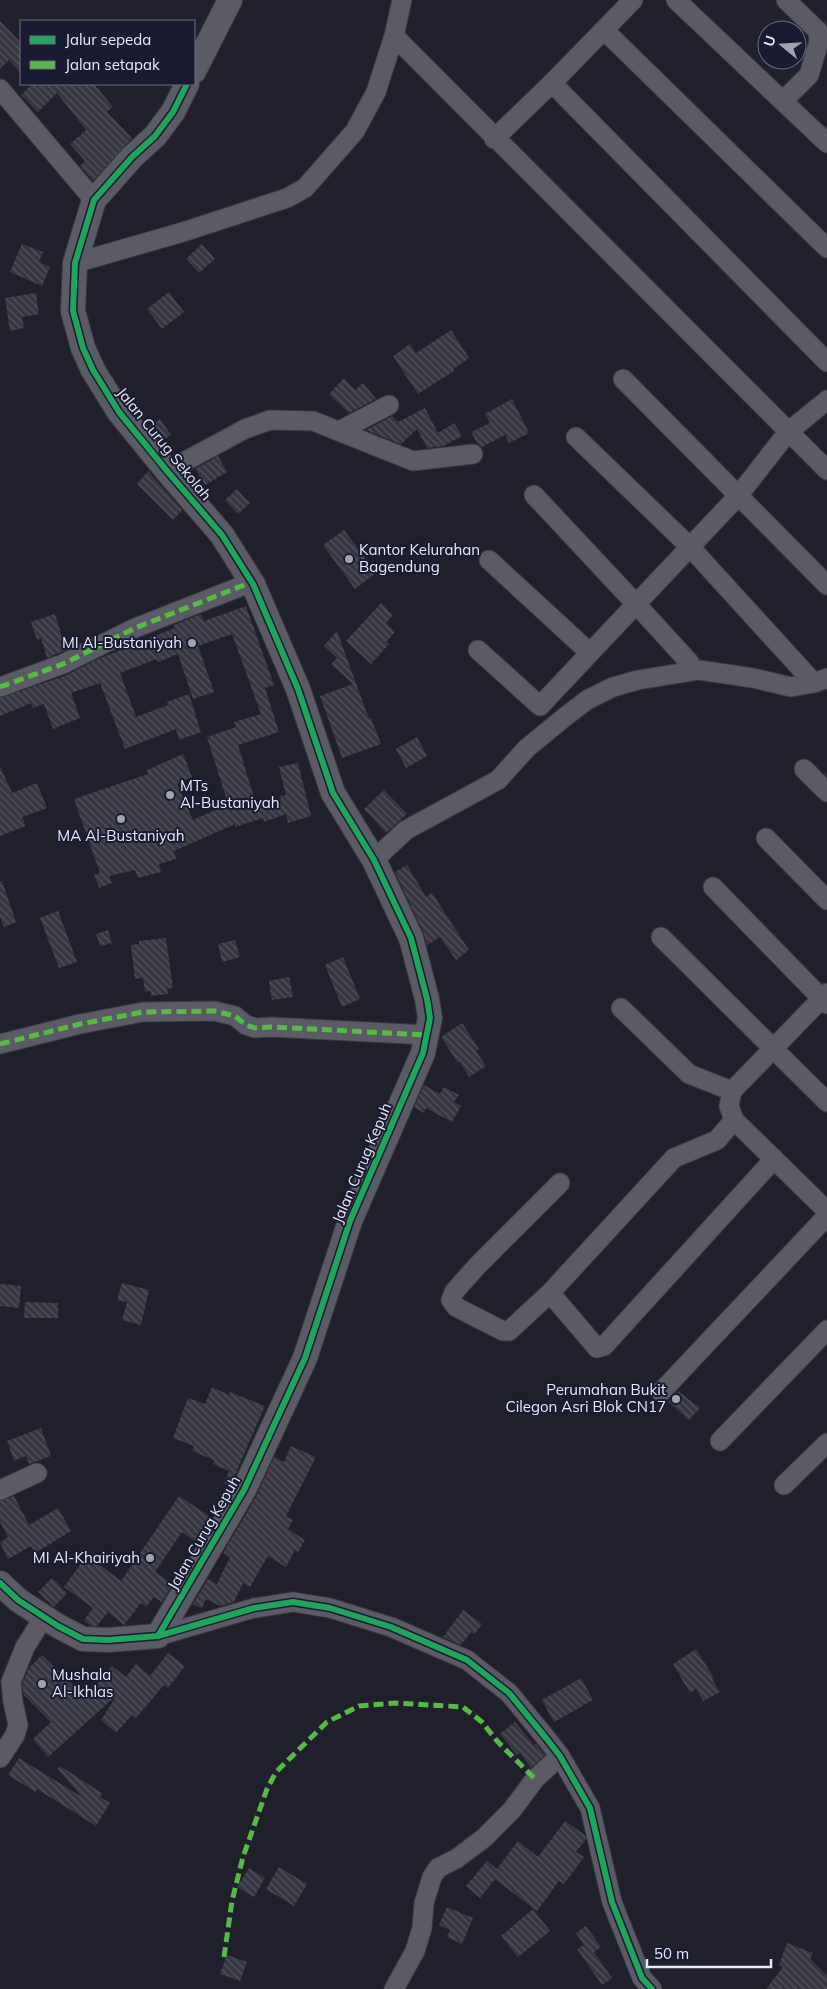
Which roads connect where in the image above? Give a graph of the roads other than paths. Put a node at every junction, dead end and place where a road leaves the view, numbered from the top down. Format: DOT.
graph roads {
  1 [pos="230,0"];
  2 [pos="402,0"];
  3 [pos="633,0"];
  4 [pos="676,0"];
  5 [pos="786,0"];
  6 [pos="605,31"];
  7 [pos="394,36"];
  8 [pos="195,69"];
  9 [pos="552,84"];
  10 [pos="186,85"];
  11 [pos="0,89"];
  12 [pos="783,101"];
  13 [pos="494,139"];
  14 [pos="827,143"];
  15 [pos="94,200"];
  16 [pos="827,248"];
  17 [pos="75,263"];
  18 [pos="827,362"];
  19 [pos="623,379"];
  20 [pos="827,400"];
  21 [pos="389,405"];
  22 [pos="340,431"];
  23 [pos="788,432"];
  24 [pos="576,437"];
  25 [pos="473,454"];
  26 [pos="827,470"];
  27 [pos="167,471"];
  28 [pos="534,495"];
  29 [pos="738,496"];
  30 [pos="690,547"];
  31 [pos="489,560"];
  32 [pos="252,582"];
  33 [pos="827,585"];
  34 [pos="636,604"];
  35 [pos="478,650"];
  36 [pos="590,653"];
  37 [pos="690,664"];
  38 [pos="820,680"];
  39 [pos="0,687"];
  40 [pos="298,689"];
  41 [pos="804,769"];
  42 [pos="827,792"];
  43 [pos="766,838"];
  44 [pos="374,860"];
  45 [pos="713,887"];
  46 [pos="827,900"];
  47 [pos="661,936"];
  48 [pos="825,999"];
  49 [pos="621,1008"];
  50 [pos="428,1035"];
  51 [pos="0,1044"];
  52 [pos="773,1049"];
  53 [pos="732,1091"];
  54 [pos="827,1102"];
  55 [pos="734,1120"];
  56 [pos="774,1159"];
  57 [pos="560,1183"];
  58 [pos="827,1211"];
  59 [pos="827,1216"];
  60 [pos="550,1293"];
  61 [pos="827,1330"];
  62 [pos="661,1392"];
  63 [pos="720,1441"];
  64 [pos="827,1442"];
  65 [pos="37,1473"];
  66 [pos="784,1486"];
  67 [pos="0,1490"];
  68 [pos="0,1583"];
  69 [pos="44,1617"];
  70 [pos="158,1636"];
  71 [pos="560,1756"];
  72 [pos="0,1758"];
  73 [pos="394,1989"];
  74 [pos="652,1989"];
  1 -- 8 [label="street"];
  2 -- 7 [label="street"];
  3 -- 6 [label="street"];
  4 -- 12 [label="street"];
  5 -- 12 [label="street"];
  6 -- 9 [label="street"];
  6 -- 16 [label="street"];
  7 -- 13 [label="street"];
  7 -- 17 [label="street"];
  9 -- 13 [label="street"];
  9 -- 18 [label="street"];
  10 -- 15 [label="street"];
  11 -- 15 [label="street"];
  12 -- 14 [label="street"];
  13 -- 23 [label="street"];
  15 -- 17 [label="street, Jalan Curug Sekolah"];
  17 -- 27 [label="street, Jalan Curug Sekolah"];
  19 -- 29 [label="street"];
  20 -- 23 [label="street"];
  21 -- 22 [label="street"];
  22 -- 25 [label="street"];
  22 -- 27 [label="street"];
  23 -- 26 [label="street"];
  23 -- 29 [label="street"];
  24 -- 30 [label="street"];
  27 -- 32 [label="street, Jalan Curug Sekolah"];
  28 -- 34 [label="street"];
  29 -- 30 [label="street"];
  29 -- 33 [label="street"];
  30 -- 34 [label="street"];
  30 -- 38 [label="street"];
  31 -- 36 [label="street"];
  32 -- 39 [label="street"];
  32 -- 40 [label="street, Jalan Curug Sekolah"];
  34 -- 36 [label="street"];
  34 -- 37 [label="street"];
  35 -- 36 [label="street"];
  38 -- 44 [label="street"];
  40 -- 44 [label="street, Jalan Curug Kepuh"];
  41 -- 42 [label="street"];
  43 -- 46 [label="street"];
  44 -- 50 [label="street, Jalan Curug Kepuh"];
  45 -- 48 [label="street"];
  47 -- 52 [label="street"];
  48 -- 52 [label="street"];
  49 -- 53 [label="street"];
  50 -- 51 [label="street"];
  50 -- 70 [label="street, Jalan Curug Kepuh"];
  52 -- 53 [label="street"];
  52 -- 54 [label="street"];
  53 -- 55 [label="street"];
  55 -- 56 [label="street"];
  55 -- 60 [label="street"];
  56 -- 58 [label="street"];
  56 -- 60 [label="street"];
  57 -- 60 [label="street"];
  59 -- 62 [label="street"];
  61 -- 63 [label="street"];
  64 -- 66 [label="street"];
  65 -- 67 [label="street"];
  68 -- 69 [label="street"];
  69 -- 70 [label="street"];
  69 -- 72 [label="street"];
  70 -- 71 [label="street"];
  71 -- 73 [label="street"];
  71 -- 74 [label="street"];
}
